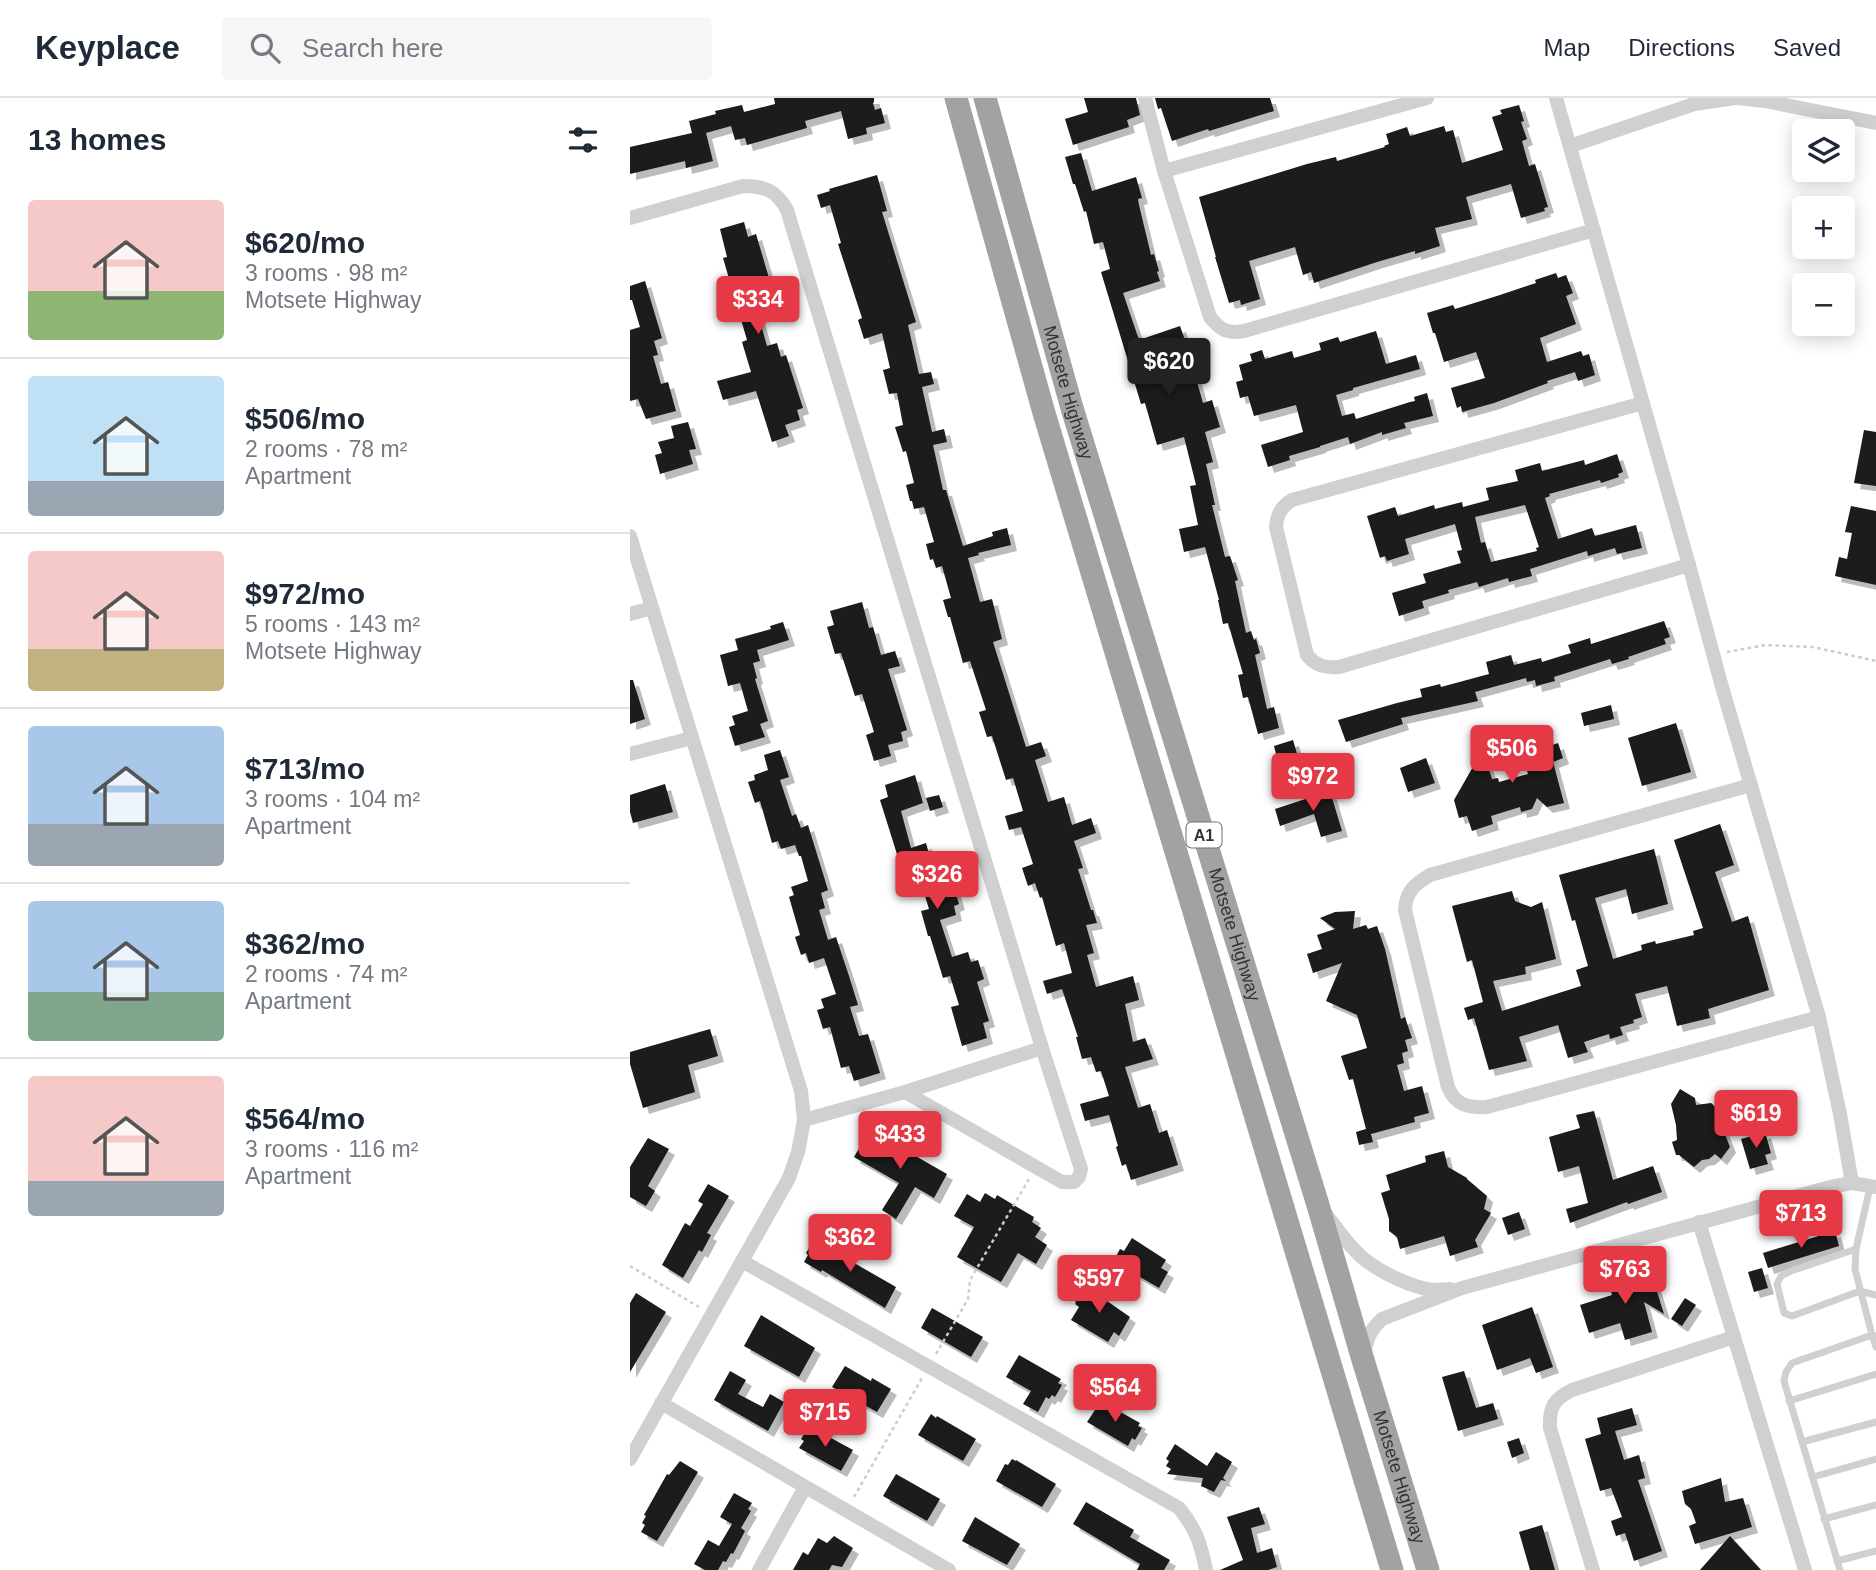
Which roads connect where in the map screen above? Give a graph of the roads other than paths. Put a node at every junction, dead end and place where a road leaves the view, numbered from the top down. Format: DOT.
graph roads {
  1 [pos="956,98"];
  2 [pos="985,98"];
  3 [pos="1145,98"];
  4 [pos="1427,98"];
  5 [pos="1556,98"];
  6 [pos="1736,98"];
  7 [pos="1876,123"];
  8 [pos="1570,146"];
  9 [pos="1164,171"];
  10 [pos="630,218"];
  11 [pos="1594,230"];
  12 [pos="1643,403"];
  13 [pos="630,536"];
  14 [pos="1689,565"];
  15 [pos="652,608"];
  16 [pos="630,614"];
  17 [pos="692,738"];
  18 [pos="630,754"];
  19 [pos="1751,785"];
  20 [pos="1819,1017"];
  21 [pos="1042,1048"];
  22 [pos="905,1092"];
  23 [pos="804,1120"];
  24 [pos="1852,1183"];
  25 [pos="1873,1187"];
  26 [pos="1318,1205"];
  27 [pos="1699,1222"];
  28 [pos="1856,1249"];
  29 [pos="742,1261"];
  30 [pos="1462,1288"];
  31 [pos="1860,1291"];
  32 [pos="1876,1295"];
  33 [pos="1874,1335"];
  34 [pos="1734,1337"];
  35 [pos="1876,1347"];
  36 [pos="1363,1360"];
  37 [pos="1876,1374"];
  38 [pos="1789,1401"];
  39 [pos="661,1403"];
  40 [pos="1876,1422"];
  41 [pos="1802,1442"];
  42 [pos="632,1449"];
  43 [pos="1876,1460"];
  44 [pos="1813,1477"];
  45 [pos="805,1487"];
  46 [pos="1876,1505"];
  47 [pos="1824,1519"];
  48 [pos="1876,1551"];
  49 [pos="1837,1561"];
  50 [pos="759,1570"];
  51 [pos="949,1570"];
  52 [pos="1206,1570"];
  53 [pos="1392,1570"];
  54 [pos="1428,1570"];
  55 [pos="1593,1570"];
  56 [pos="1805,1570"];
  57 [pos="1840,1570"];
  1 -- 53 [label="highway, Motsete Highway / A1"];
  2 -- 26 [label="highway, Motsete Highway / A1"];
  3 -- 9 [label="street"];
  4 -- 9 [label="street"];
  5 -- 8 [label="street"];
  6 -- 7 [label="street"];
  6 -- 8 [label="street"];
  8 -- 11 [label="street"];
  9 -- 11 [label="street"];
  10 -- 21 [label="street"];
  11 -- 12 [label="street"];
  12 -- 14 [label="street"];
  12 -- 14 [label="street"];
  13 -- 15 [label="street"];
  14 -- 19 [label="street"];
  15 -- 16 [label="street"];
  15 -- 17 [label="street"];
  17 -- 18 [label="street"];
  17 -- 23 [label="street"];
  19 -- 20 [label="street"];
  19 -- 20 [label="street"];
  20 -- 24 [label="street"];
  21 -- 22 [label="street"];
  21 -- 22 [label="street"];
  22 -- 23 [label="street"];
  23 -- 29 [label="street"];
  24 -- 25 [label="street"];
  24 -- 27 [label="street"];
  25 -- 28 [label="lane"];
  26 -- 30 [label="street"];
  26 -- 36 [label="highway, Motsete Highway / A1"];
  27 -- 30 [label="street"];
  27 -- 34 [label="street"];
  28 -- 31 [label="lane"];
  28 -- 31 [label="lane"];
  29 -- 39 [label="street"];
  29 -- 52 [label="street"];
  30 -- 36 [label="street"];
  31 -- 32 [label="lane"];
  31 -- 33 [label="lane"];
  33 -- 35 [label="lane"];
  33 -- 38 [label="lane"];
  34 -- 55 [label="street"];
  34 -- 56 [label="street"];
  36 -- 54 [label="highway, Motsete Highway / A1"];
  37 -- 38 [label="lane"];
  38 -- 41 [label="lane"];
  39 -- 42 [label="street"];
  39 -- 45 [label="street"];
  40 -- 41 [label="lane"];
  41 -- 44 [label="lane"];
  43 -- 44 [label="lane"];
  44 -- 47 [label="lane"];
  45 -- 50 [label="street"];
  45 -- 51 [label="street"];
  46 -- 47 [label="lane"];
  47 -- 49 [label="lane"];
  48 -- 49 [label="lane"];
  49 -- 57 [label="lane"];
}
